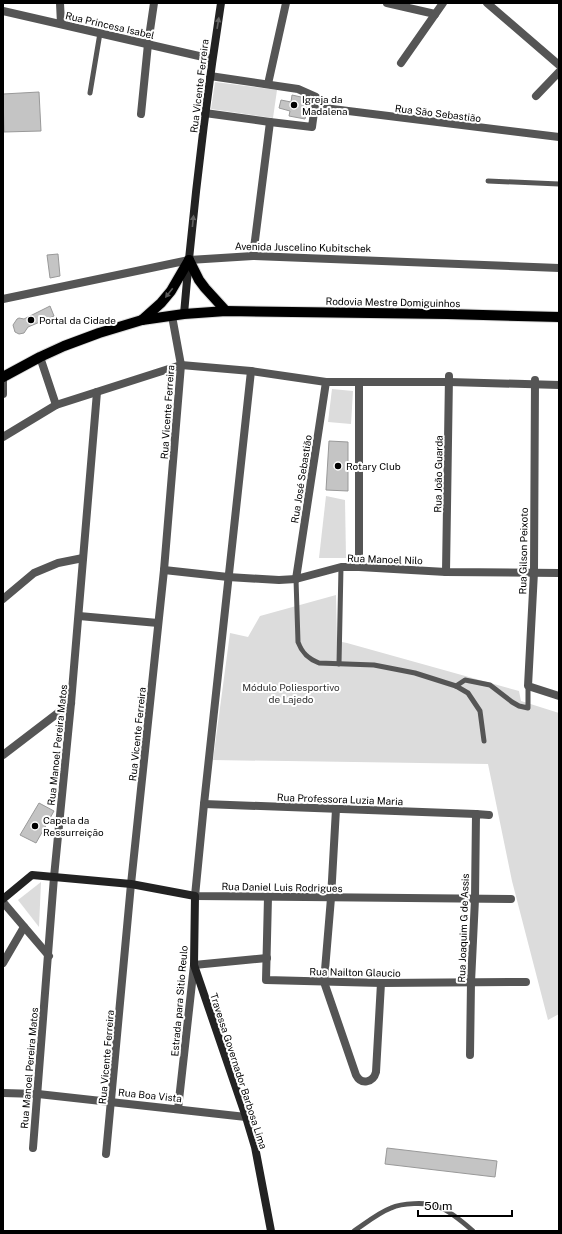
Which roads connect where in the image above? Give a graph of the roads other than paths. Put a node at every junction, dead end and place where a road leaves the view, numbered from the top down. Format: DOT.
graph roads {
  1 [pos="60,3"];
  2 [pos="154,3"];
  3 [pos="221,3"];
  4 [pos="286,3"];
  5 [pos="387,3"];
  6 [pos="443,3"];
  7 [pos="487,3"];
  8 [pos="3,11"];
  9 [pos="435,14"];
  10 [pos="61,24"];
  11 [pos="100,33"];
  12 [pos="148,44"];
  13 [pos="212,58"];
  14 [pos="401,63"];
  15 [pos="559,65"];
  16 [pos="559,72"];
  17 [pos="210,76"];
  18 [pos="268,84"];
  19 [pos="90,93"];
  20 [pos="536,96"];
  21 [pos="316,107"];
  22 [pos="205,113"];
  23 [pos="141,114"];
  24 [pos="270,122"];
  25 [pos="559,137"];
  26 [pos="488,181"];
  27 [pos="559,184"];
  28 [pos="253,256"];
  29 [pos="189,260"];
  30 [pos="559,268"];
  31 [pos="3,299"];
  32 [pos="226,311"];
  33 [pos="184,314"];
  34 [pos="172,316"];
  35 [pos="559,317"];
  36 [pos="142,320"];
  37 [pos="40,357"];
  38 [pos="181,365"];
  39 [pos="250,371"];
  40 [pos="3,377"];
  41 [pos="449,379"];
  42 [pos="535,381"];
  43 [pos="326,382"];
  44 [pos="359,382"];
  45 [pos="559,385"];
  46 [pos="97,392"];
  47 [pos="3,394"];
  48 [pos="56,405"];
  49 [pos="3,437"];
  50 [pos="84,558"];
  51 [pos="359,567"];
  52 [pos="341,568"];
  53 [pos="164,570"];
  54 [pos="446,572"];
  55 [pos="534,572"];
  56 [pos="559,573"];
  57 [pos="228,577"];
  58 [pos="296,579"];
  59 [pos="3,599"];
  60 [pos="79,616"];
  61 [pos="158,623"];
  62 [pos="339,664"];
  63 [pos="456,686"];
  64 [pos="528,686"];
  65 [pos="559,696"];
  66 [pos="71,703"];
  67 [pos="484,741"];
  68 [pos="3,755"];
  69 [pos="204,804"];
  70 [pos="336,809"];
  71 [pos="476,814"];
  72 [pos="489,815"];
  73 [pos="54,877"];
  74 [pos="131,884"];
  75 [pos="195,896"];
  76 [pos="268,896"];
  77 [pos="331,898"];
  78 [pos="475,899"];
  79 [pos="511,899"];
  80 [pos="3,901"];
  81 [pos="24,927"];
  82 [pos="48,956"];
  83 [pos="267,958"];
  84 [pos="3,963"];
  85 [pos="194,965"];
  86 [pos="324,982"];
  87 [pos="471,982"];
  88 [pos="526,982"];
  89 [pos="381,983"];
  90 [pos="470,1055"];
  91 [pos="3,1093"];
  92 [pos="38,1094"];
  93 [pos="112,1101"];
  94 [pos="178,1109"];
  95 [pos="246,1117"];
  96 [pos="33,1148"];
  97 [pos="106,1154"];
  98 [pos="271,1231"];
  99 [pos="354,1231"];
  100 [pos="473,1231"];
  1 -- 10 [label="street"];
  2 -- 12 [label="street"];
  13 -- 3 [label="street, Rua Vicente Ferreira, one-way"];
  4 -- 18 [label="street"];
  5 -- 9 [label="street"];
  6 -- 9 [label="street"];
  7 -- 15 [label="street"];
  8 -- 10 [label="street, Rua Princesa Isabel"];
  9 -- 14 [label="street"];
  10 -- 11 [label="street, Rua Princesa Isabel"];
  11 -- 12 [label="street, Rua Princesa Isabel"];
  11 -- 19 [label="lane"];
  12 -- 13 [label="street, Rua Princesa Isabel"];
  12 -- 23 [label="street"];
  13 -- 17 [label="street, Rua Vicente Ferreira"];
  16 -- 20 [label="street"];
  17 -- 18 [label="street"];
  17 -- 22 [label="street, Rua Vicente Ferreira"];
  18 -- 21 [label="street"];
  21 -- 24 [label="street"];
  21 -- 25 [label="street, Rua São Sebastião"];
  22 -- 24 [label="street"];
  29 -- 22 [label="street, Rua Vicente Ferreira, one-way"];
  24 -- 28 [label="street"];
  26 -- 27 [label="lane"];
  28 -- 29 [label="street, Avenida Juscelino Kubitschek"];
  28 -- 30 [label="street, Avenida Juscelino Kubitschek"];
  29 -- 31 [label="street, Avenida Juscelino Kubitschek"];
  29 -- 32 [label="main road"];
  29 -- 33 [label="street, Rua Vicente Ferreira"];
  29 -- 36 [label="main road, one-way"];
  32 -- 33 [label="main road"];
  32 -- 35 [label="main road, Rodovia Mestre Domiguinhos"];
  33 -- 34 [label="main road"];
  34 -- 36 [label="main road"];
  34 -- 38 [label="street, Rua Vicente Ferreira"];
  36 -- 37 [label="main road"];
  37 -- 40 [label="main road"];
  37 -- 48 [label="street"];
  38 -- 39 [label="street"];
  38 -- 46 [label="street"];
  38 -- 53 [label="street, Rua Vicente Ferreira"];
  39 -- 43 [label="street"];
  39 -- 57 [label="street"];
  40 -- 47 [label="street"];
  41 -- 42 [label="street"];
  41 -- 44 [label="street"];
  41 -- 54 [label="street, Rua João Guarda"];
  42 -- 45 [label="street"];
  42 -- 55 [label="street, Rua Gilson Peixoto"];
  43 -- 44 [label="street"];
  43 -- 58 [label="street, Rua José Sebastião"];
  44 -- 51 [label="street"];
  46 -- 48 [label="street"];
  46 -- 50 [label="street, Rua Manoel Pereira Matos"];
  48 -- 49 [label="street"];
  50 -- 59 [label="street"];
  50 -- 60 [label="street, Rua Manoel Pereira Matos"];
  51 -- 52 [label="street, Rua Manoel Nilo"];
  51 -- 54 [label="street, Rua Manoel Nilo"];
  52 -- 58 [label="street, Rua Manoel Nilo"];
  52 -- 62 [label="lane"];
  53 -- 57 [label="street, Rua Manoel Nilo"];
  53 -- 61 [label="street, Rua Vicente Ferreira"];
  54 -- 55 [label="street, Rua Manoel Nilo"];
  55 -- 56 [label="street, Rua Manoel Nilo"];
  55 -- 64 [label="street, Rua Gilson Peixoto"];
  57 -- 58 [label="street, Rua Manoel Nilo"];
  57 -- 69 [label="street"];
  58 -- 62 [label="lane"];
  60 -- 61 [label="street"];
  60 -- 66 [label="street, Rua Manoel Pereira Matos"];
  61 -- 74 [label="street, Rua Vicente Ferreira"];
  62 -- 63 [label="lane"];
  63 -- 64 [label="lane"];
  63 -- 67 [label="lane"];
  64 -- 65 [label="street"];
  66 -- 68 [label="street"];
  66 -- 73 [label="street, Rua Manoel Pereira Matos"];
  69 -- 70 [label="street, Rua Professora Luzia Maria"];
  69 -- 75 [label="street"];
  70 -- 71 [label="street, Rua Professora Luzia Maria"];
  70 -- 77 [label="street"];
  71 -- 72 [label="street"];
  71 -- 78 [label="street, Rua Joaquim G de Assis"];
  73 -- 74 [label="street, Rua Daniel Luis Rodrigues"];
  73 -- 80 [label="street, Rua Daniel Luis Rodrigues"];
  73 -- 82 [label="street, Rua Manoel Pereira Matos"];
  74 -- 75 [label="street, Rua Daniel Luis Rodrigues"];
  74 -- 93 [label="street, Rua Vicente Ferreira"];
  75 -- 76 [label="street, Rua Daniel Luis Rodrigues"];
  75 -- 85 [label="street, Estrada para Sitio Reulo"];
  76 -- 77 [label="street, Rua Daniel Luis Rodrigues"];
  76 -- 83 [label="street, Rua Nailton Glaucio"];
  77 -- 78 [label="street, Rua Daniel Luis Rodrigues"];
  77 -- 86 [label="street"];
  78 -- 79 [label="street, Rua Daniel Luis Rodrigues"];
  78 -- 87 [label="street, Rua Joaquim G de Assis"];
  80 -- 81 [label="street"];
  81 -- 82 [label="street"];
  81 -- 84 [label="street"];
  82 -- 92 [label="street, Rua Manoel Pereira Matos"];
  83 -- 85 [label="street"];
  83 -- 86 [label="street, Rua Nailton Glaucio"];
  85 -- 94 [label="street, Estrada para Sitio Reulo"];
  85 -- 95 [label="street, Travessa Governador Barbosa Lima"];
  86 -- 89 [label="street, Rua Nailton Glaucio"];
  86 -- 89 [label="street"];
  87 -- 88 [label="street, Rua Nailton Glaucio"];
  87 -- 89 [label="street, Rua Nailton Glaucio"];
  87 -- 90 [label="street, Rua Joaquim G de Assis"];
  91 -- 92 [label="street, Rua Boa Vista"];
  92 -- 93 [label="street, Rua Boa Vista"];
  92 -- 96 [label="street, Rua Manoel Pereira Matos"];
  93 -- 94 [label="street, Rua Boa Vista"];
  93 -- 97 [label="street, Rua Vicente Ferreira"];
  94 -- 95 [label="street, Rua Boa Vista"];
  95 -- 98 [label="street, Travessa Governador Barbosa Lima"];
  99 -- 100 [label="lane"];
}
